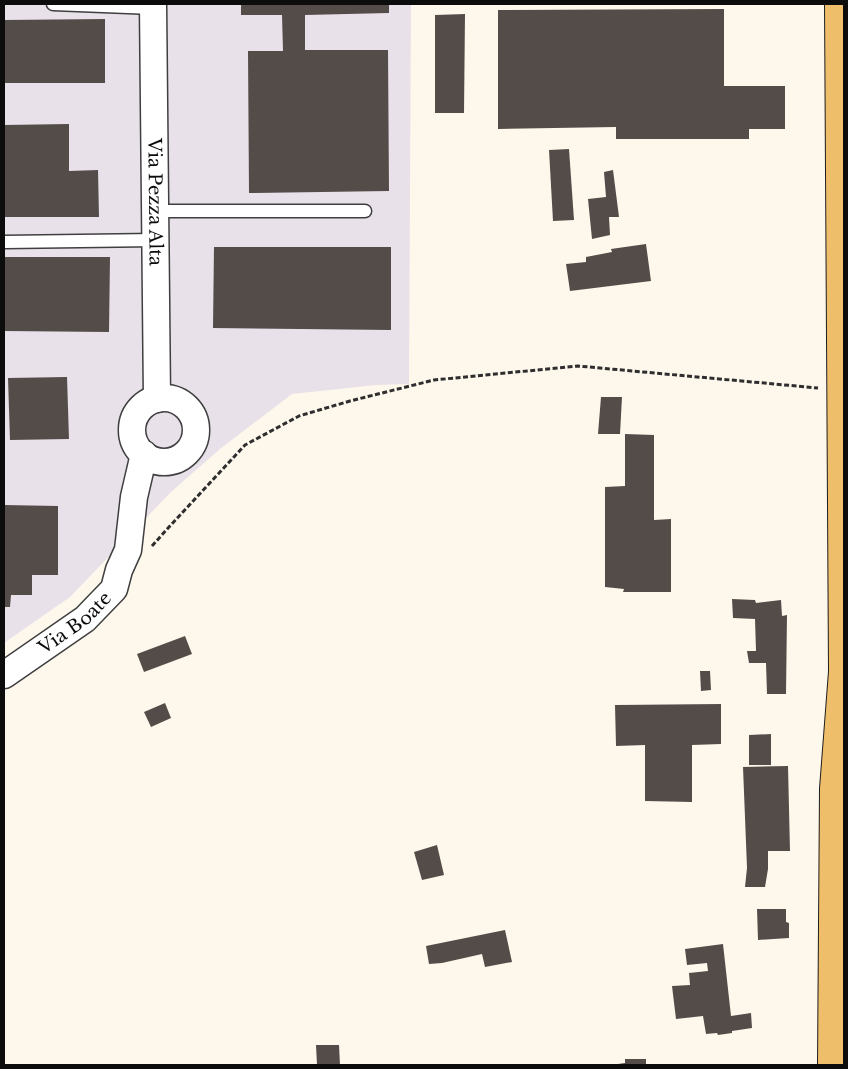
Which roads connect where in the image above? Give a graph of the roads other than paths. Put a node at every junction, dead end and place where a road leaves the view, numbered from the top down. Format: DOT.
graph roads {
  1 [pos="53,4"];
  2 [pos="839,4"];
  3 [pos="153,6"];
  4 [pos="155,211"];
  5 [pos="365,211"];
  6 [pos="156,240"];
  7 [pos="4,242"];
  8 [pos="842,298"];
  9 [pos="158,399"];
  10 [pos="150,458"];
  11 [pos="4,675"];
  12 [pos="844,681"];
  13 [pos="832,1065"];
  1 -- 3 [label="lane"];
  2 -- 8 [label="main road"];
  3 -- 4 [label="street, Via Pezza Alta"];
  4 -- 5 [label="lane"];
  4 -- 6 [label="street, Via Pezza Alta"];
  6 -- 7 [label="lane"];
  6 -- 9 [label="street, Via Pezza Alta"];
  8 -- 12 [label="main road"];
  9 -- 10 [label="street"];
  9 -- 10 [label="street"];
  10 -- 11 [label="street, Via Boate"];
  12 -- 13 [label="main road"];
}
